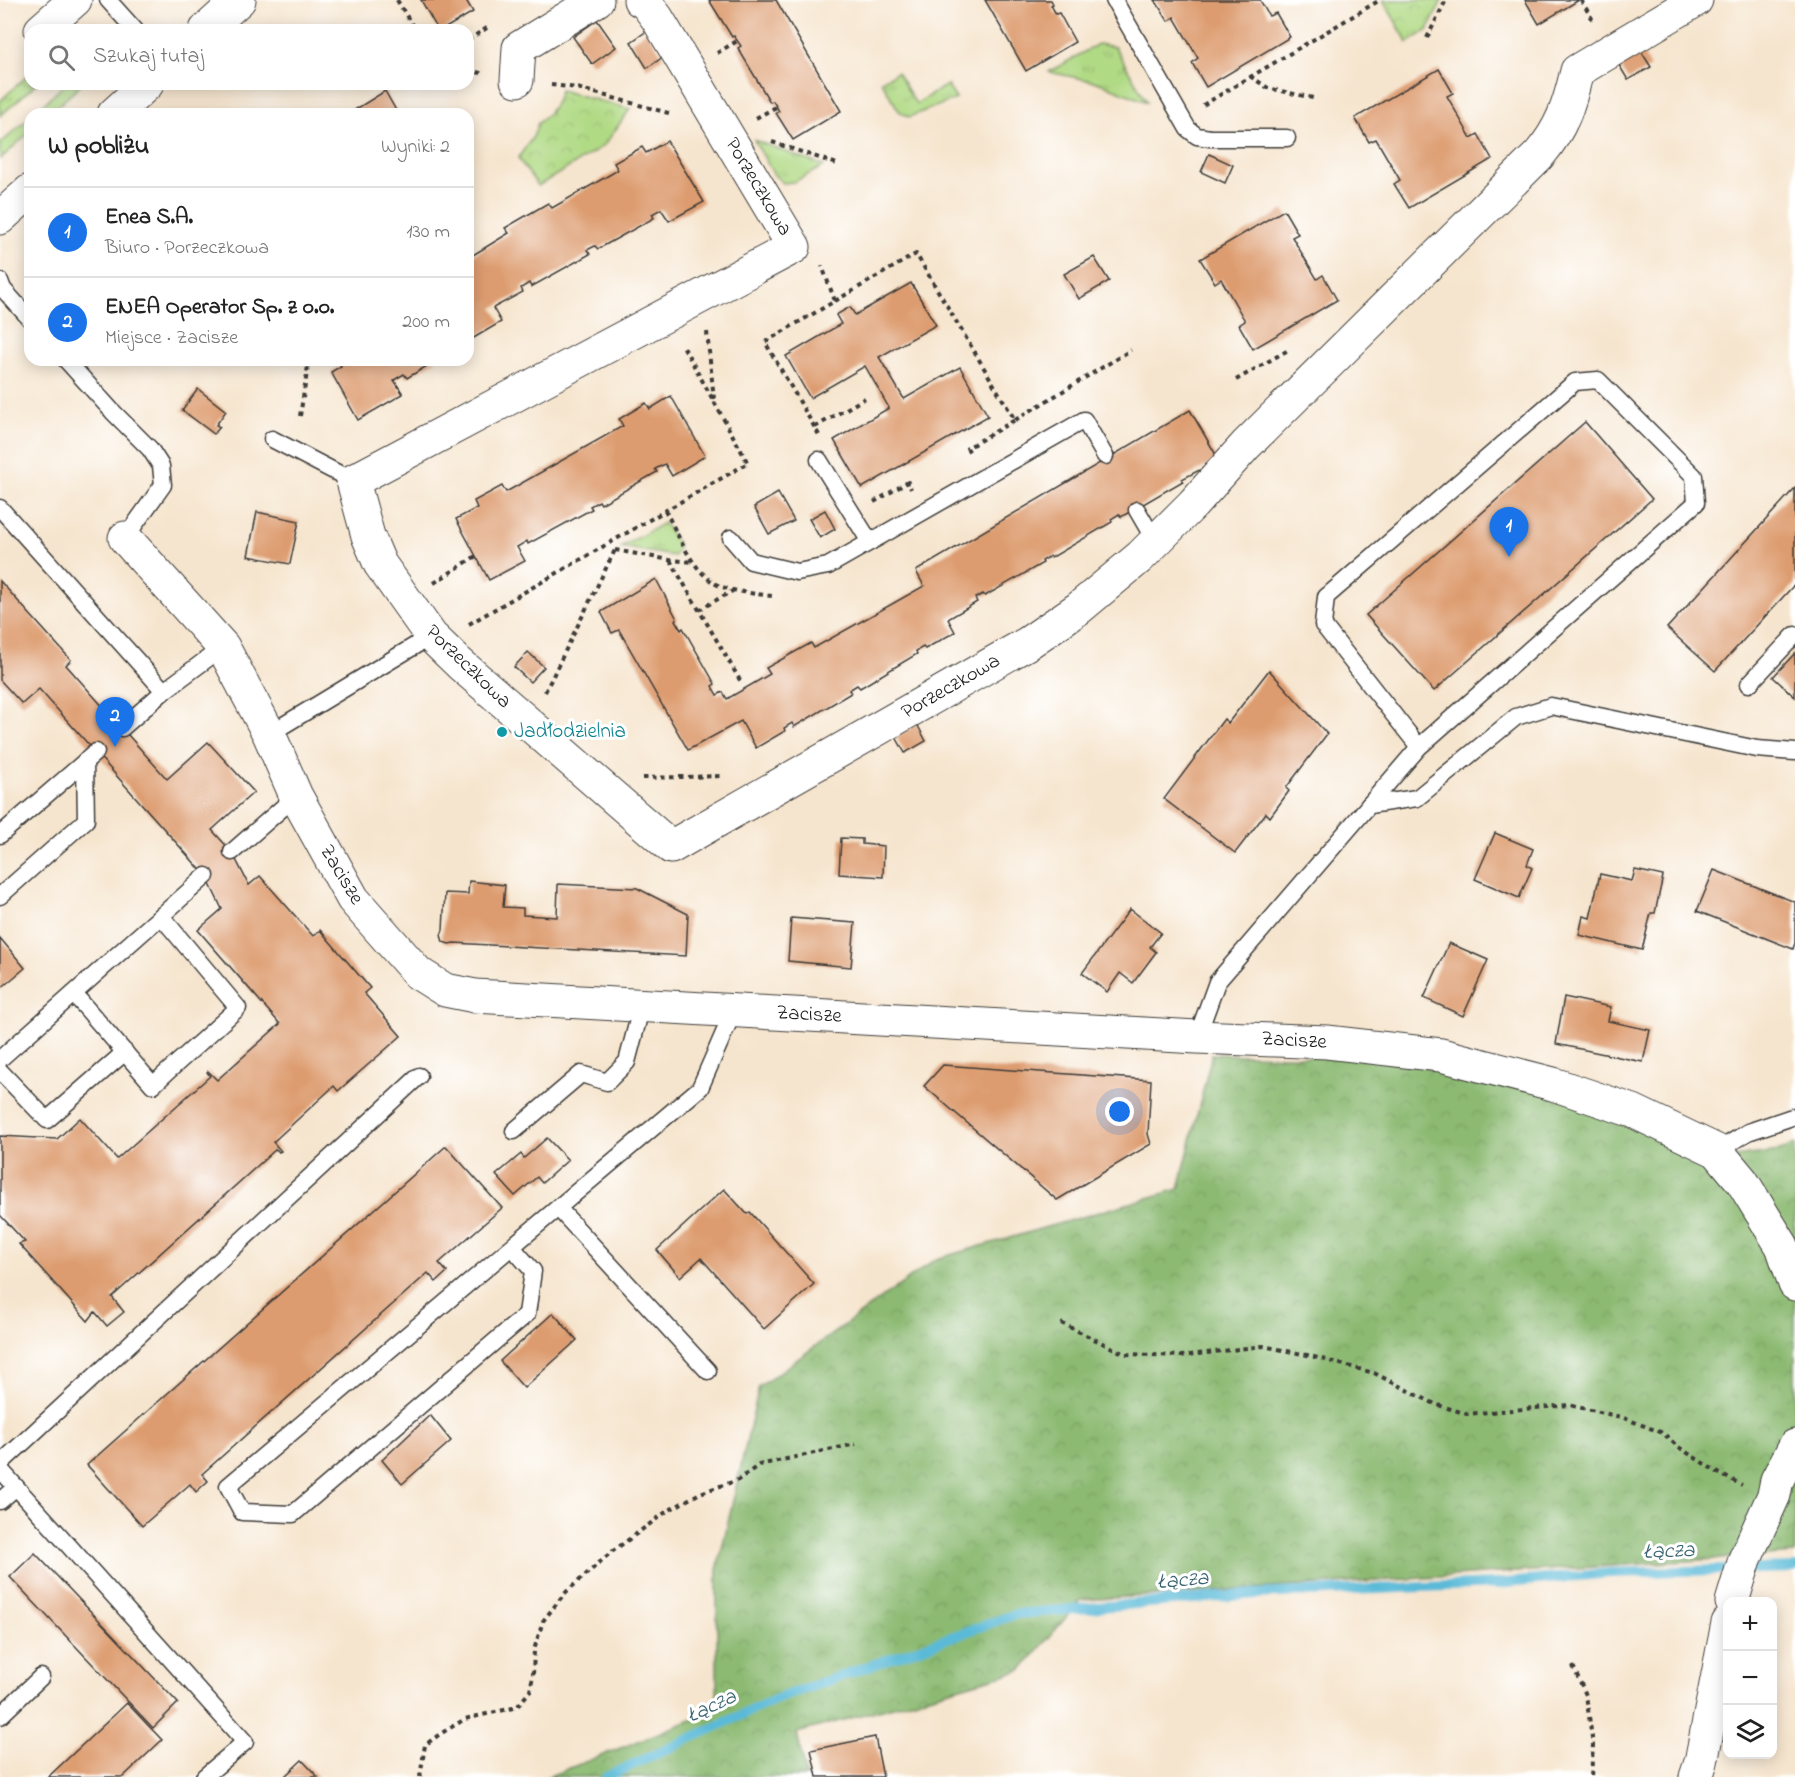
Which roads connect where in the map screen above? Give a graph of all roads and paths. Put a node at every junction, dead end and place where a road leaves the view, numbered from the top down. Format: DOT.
graph roads {
  1 [pos="75,0"];
  2 [pos="108,0"];
  3 [pos="238,0"];
  4 [pos="397,0"];
  5 [pos="597,0"];
  6 [pos="640,0"];
  7 [pos="1114,0"];
  8 [pos="1380,0"];
  9 [pos="1446,0"];
  10 [pos="1581,0"];
  11 [pos="1696,0"];
  12 [pos="48,24"];
  13 [pos="130,24"];
  14 [pos="212,24"];
  15 [pos="411,24"];
  16 [pos="1597,26"];
  17 [pos="1427,38"];
  18 [pos="474,71"];
  19 [pos="1250,76"];
  20 [pos="517,80"];
  21 [pos="140,90"];
  22 [pos="1317,99"];
  23 [pos="121,108"];
  24 [pos="1181,118"];
  25 [pos="722,127"];
  26 [pos="1287,138"];
  27 [pos="840,165"];
  28 [pos="24,196"];
  29 [pos="0,218"];
  30 [pos="0,281"];
  31 [pos="703,296"];
  32 [pos="835,301"];
  33 [pos="24,312"];
  34 [pos="666,315"];
  35 [pos="1131,350"];
  36 [pos="71,366"];
  37 [pos="308,366"];
  38 [pos="865,398"];
  39 [pos="715,403"];
  40 [pos="300,416"];
  41 [pos="1015,420"];
  42 [pos="815,427"];
  43 [pos="272,439"];
  44 [pos="967,448"];
  45 [pos="1105,456"];
  46 [pos="819,460"];
  47 [pos="353,481"];
  48 [pos="0,508"];
  49 [pos="1137,510"];
  50 [pos="125,538"];
  51 [pos="731,538"];
  52 [pos="1155,541"];
  53 [pos="611,542"];
  54 [pos="870,542"];
  55 [pos="615,550"];
  56 [pos="476,556"];
  57 [pos="670,560"];
  58 [pos="694,562"];
  59 [pos="426,589"];
  60 [pos="735,590"];
  61 [pos="699,610"];
  62 [pos="467,625"];
  63 [pos="1795,635"];
  64 [pos="431,636"];
  65 [pos="223,647"];
  66 [pos="741,681"];
  67 [pos="1749,684"];
  68 [pos="164,691"];
  69 [pos="543,695"];
  70 [pos="122,728"];
  71 [pos="269,734"];
  72 [pos="1419,747"];
  73 [pos="1795,752"];
  74 [pos="724,776"];
  75 [pos="633,778"];
  76 [pos="296,796"];
  77 [pos="1369,805"];
  78 [pos="0,835"];
  79 [pos="232,852"];
  80 [pos="206,876"];
  81 [pos="0,896"];
  82 [pos="160,916"];
  83 [pos="74,994"];
  84 [pos="642,1005"];
  85 [pos="734,1010"];
  86 [pos="1197,1037"];
  87 [pos="125,1052"];
  88 [pos="0,1059"];
  89 [pos="0,1071"];
  90 [pos="418,1076"];
  91 [pos="1795,1116"];
  92 [pos="514,1131"];
  93 [pos="1716,1151"];
  94 [pos="558,1208"];
  95 [pos="512,1247"];
  96 [pos="1795,1284"];
  97 [pos="1061,1323"];
  98 [pos="708,1371"];
  99 [pos="856,1444"];
  100 [pos="1795,1446"];
  101 [pos="0,1464"];
  102 [pos="0,1469"];
  103 [pos="1782,1483"];
  104 [pos="16,1487"];
  105 [pos="0,1501"];
  106 [pos="1734,1597"];
  107 [pos="1723,1648"];
  108 [pos="1573,1666"];
  109 [pos="41,1677"];
  110 [pos="0,1716"];
  111 [pos="204,1777"];
  112 [pos="420,1777"];
  113 [pos="1591,1777"];
  114 [pos="1696,1777"];
  1 -- 12 [label="street"];
  2 -- 13 [label="lane"];
  3 -- 14 [label="street"];
  4 -- 15 [label="path"];
  5 -- 20 [label="street"];
  6 -- 25 [label="street, Porzeczkowa"];
  7 -- 24 [label="lane"];
  8 -- 19 [label="path"];
  9 -- 17 [label="path"];
  10 -- 16 [label="path"];
  11 -- 52 [label="street, Porzeczkowa"];
  18 -- 20 [label="path"];
  19 -- 22 [label="path"];
  19 -- 24 [label="path"];
  20 -- 25 [label="path"];
  21 -- 23 [label="street"];
  24 -- 26 [label="lane"];
  25 -- 27 [label="path"];
  25 -- 31 [label="street, Porzeczkowa"];
  28 -- 29 [label="street"];
  30 -- 33 [label="lane"];
  31 -- 34 [label="street, Porzeczkowa"];
  31 -- 39 [label="path"];
  32 -- 41 [label="path"];
  34 -- 39 [label="path"];
  34 -- 47 [label="street, Porzeczkowa"];
  35 -- 41 [label="path"];
  36 -- 50 [label="lane"];
  37 -- 40 [label="path"];
  38 -- 42 [label="path"];
  39 -- 53 [label="path"];
  41 -- 44 [label="path"];
  43 -- 47 [label="lane"];
  45 -- 54 [label="lane"];
  46 -- 54 [label="lane"];
  47 -- 64 [label="street, Porzeczkowa"];
  48 -- 68 [label="lane"];
  49 -- 52 [label="lane"];
  50 -- 65 [label="street, Zacisze"];
  51 -- 54 [label="lane"];
  52 -- 64 [label="street, Porzeczkowa"];
  53 -- 55 [label="path"];
  53 -- 62 [label="path"];
  55 -- 57 [label="path"];
  55 -- 69 [label="path"];
  56 -- 59 [label="path"];
  57 -- 58 [label="path"];
  57 -- 61 [label="path"];
  60 -- 61 [label="path"];
  61 -- 66 [label="path"];
  63 -- 67 [label="lane"];
  64 -- 71 [label="lane"];
  65 -- 68 [label="lane"];
  65 -- 71 [label="street, Zacisze"];
  68 -- 70 [label="lane"];
  71 -- 76 [label="street, Zacisze"];
  72 -- 72 [label="lane"];
  72 -- 77 [label="lane"];
  73 -- 77 [label="lane"];
  74 -- 75 [label="path"];
  76 -- 79 [label="lane"];
  76 -- 84 [label="street, Zacisze"];
  77 -- 86 [label="lane"];
  78 -- 81 [label="lane"];
  80 -- 82 [label="lane"];
  82 -- 83 [label="lane"];
  82 -- 87 [label="lane"];
  83 -- 87 [label="lane"];
  83 -- 88 [label="lane"];
  84 -- 85 [label="street, Zacisze"];
  84 -- 92 [label="lane"];
  85 -- 86 [label="street, Zacisze"];
  85 -- 94 [label="lane"];
  86 -- 93 [label="street, Zacisze"];
  87 -- 89 [label="lane"];
  90 -- 101 [label="lane"];
  91 -- 93 [label="lane"];
  93 -- 96 [label="street, Zacisze"];
  94 -- 95 [label="lane"];
  94 -- 98 [label="lane"];
  95 -- 95 [label="lane"];
  97 -- 103 [label="path"];
  99 -- 112 [label="path"];
  100 -- 103 [label="street"];
  102 -- 104 [label="lane"];
  103 -- 106 [label="street"];
  104 -- 105 [label="lane"];
  104 -- 111 [label="lane"];
  107 -- 114 [label="street"];
  108 -- 113 [label="path"];
  109 -- 110 [label="lane"];
}
